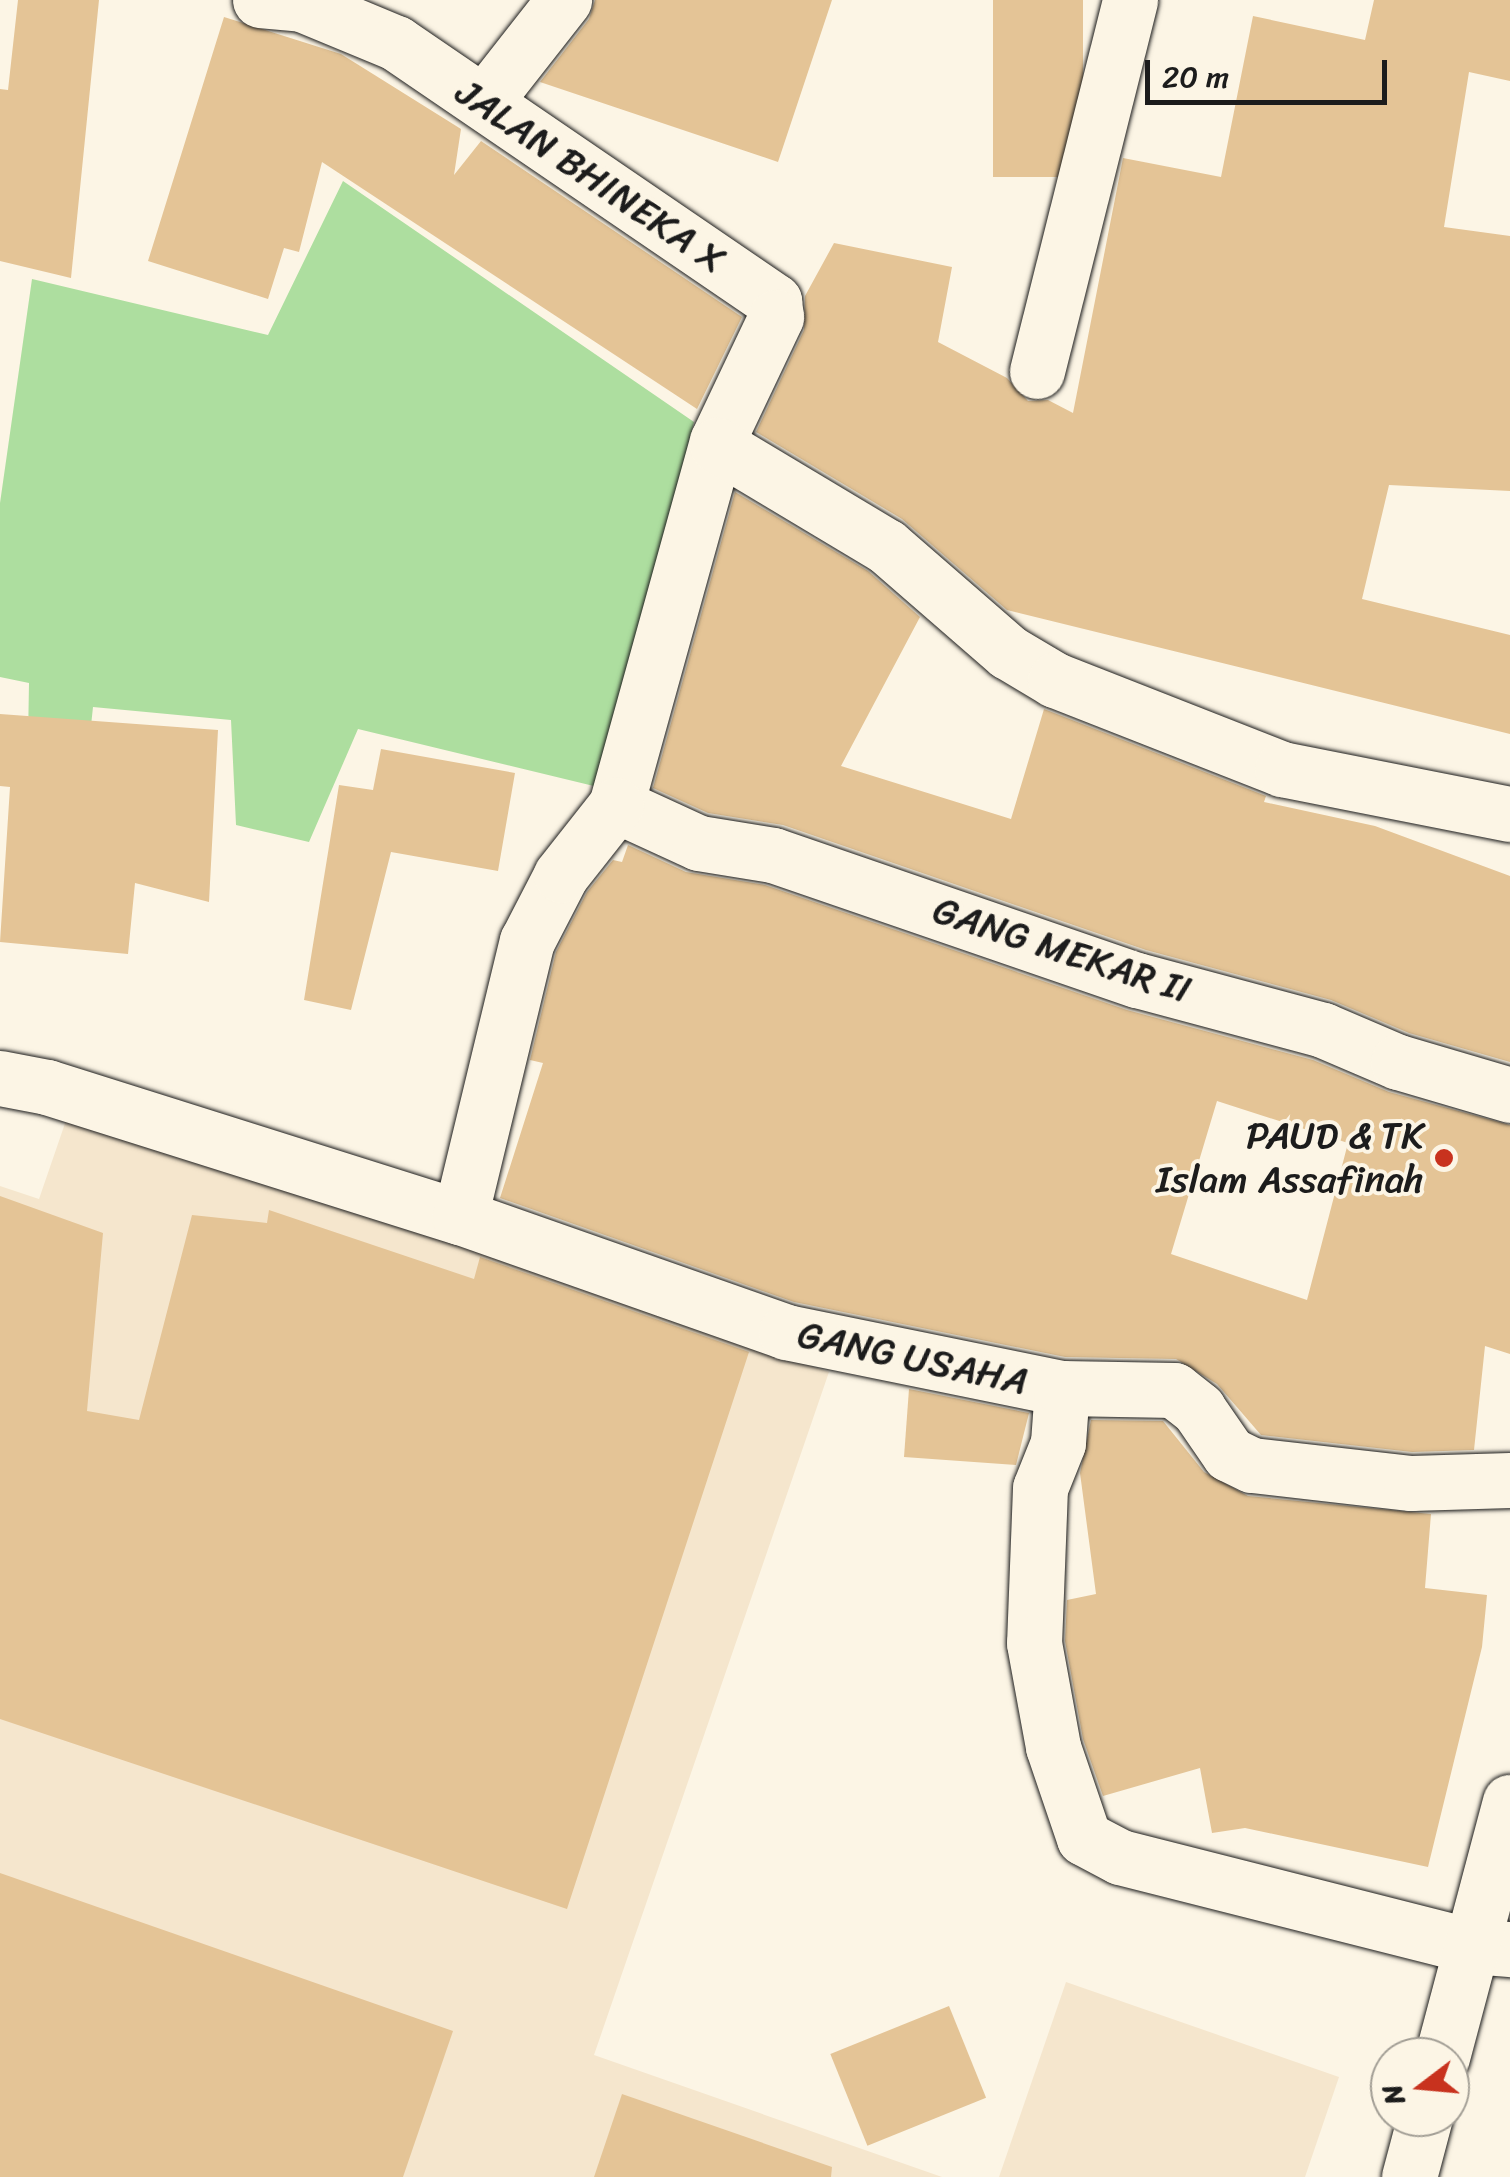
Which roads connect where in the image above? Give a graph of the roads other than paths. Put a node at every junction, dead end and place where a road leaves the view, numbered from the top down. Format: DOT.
graph roads {
  1 [pos="260,0"];
  2 [pos="564,0"];
  3 [pos="1130,0"];
  4 [pos="484,102"];
  5 [pos="1036,372"];
  6 [pos="717,445"];
  7 [pos="616,805"];
  8 [pos="1510,814"];
  9 [pos="0,1078"];
  10 [pos="1510,1095"];
  11 [pos="460,1217"];
  12 [pos="1062,1388"];
  13 [pos="1510,1480"];
  14 [pos="1510,1802"];
  15 [pos="1491,1948"];
  16 [pos="1451,2037"];
  17 [pos="1420,2137"];
  18 [pos="1409,2177"];
  1 -- 4 [label="street, JALAN BHINEKA X"];
  2 -- 4 [label="street"];
  3 -- 5 [label="street"];
  4 -- 6 [label="street, JALAN BHINEKA X"];
  6 -- 7 [label="street"];
  6 -- 8 [label="street"];
  7 -- 10 [label="street, GANG MEKAR II"];
  7 -- 11 [label="street"];
  9 -- 11 [label="street, GANG USAHA"];
  11 -- 12 [label="street, GANG USAHA"];
  12 -- 13 [label="street"];
  12 -- 15 [label="street, GANG USAHA"];
  14 -- 15 [label="street"];
  15 -- 16 [label="street"];
  17 -- 18 [label="street"];
}
